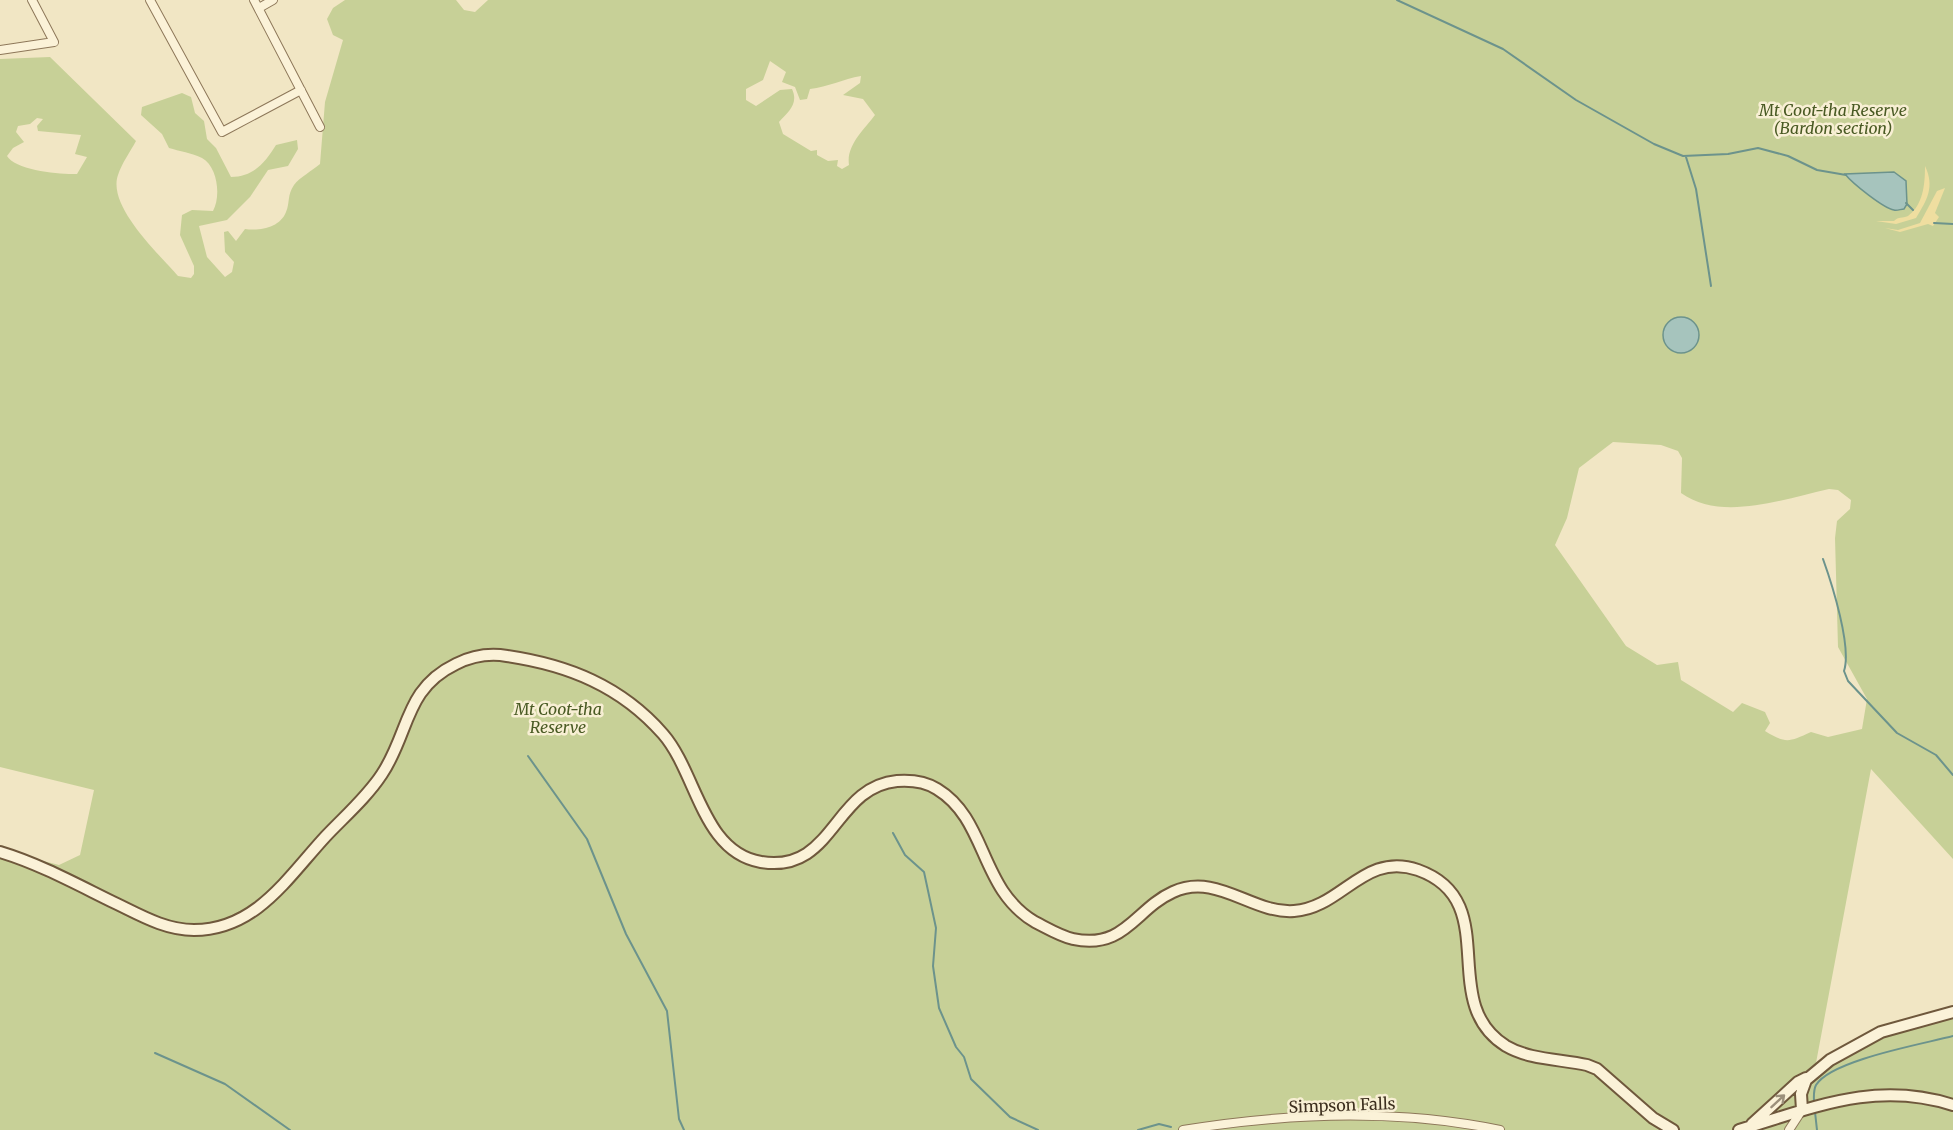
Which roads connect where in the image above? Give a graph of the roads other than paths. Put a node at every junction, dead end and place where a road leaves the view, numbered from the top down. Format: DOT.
graph roads {
  1 [pos="32,0"];
  2 [pos="150,0"];
  3 [pos="254,0"];
  4 [pos="273,0"];
  5 [pos="259,8"];
  6 [pos="0,50"];
  7 [pos="301,90"];
  8 [pos="320,127"];
  9 [pos="0,852"];
  10 [pos="1953,1012"];
  11 [pos="1807,1078"];
  12 [pos="1953,1105"];
  13 [pos="1811,1108"];
  14 [pos="1745,1128"];
  15 [pos="1183,1130"];
  16 [pos="1500,1130"];
  17 [pos="1673,1130"];
  18 [pos="1789,1130"];
  1 -- 6 [label="street"];
  2 -- 7 [label="street"];
  3 -- 5 [label="street"];
  4 -- 5 [label="street"];
  5 -- 7 [label="street"];
  7 -- 8 [label="street"];
  9 -- 17 [label="main road"];
  10 -- 11 [label="main road"];
  11 -- 13 [label="main road"];
  14 -- 11 [label="main road, one-way"];
  12 -- 13 [label="main road"];
  13 -- 14 [label="main road"];
  13 -- 18 [label="street"];
  15 -- 16 [label="street, Simpson Falls"];
}
